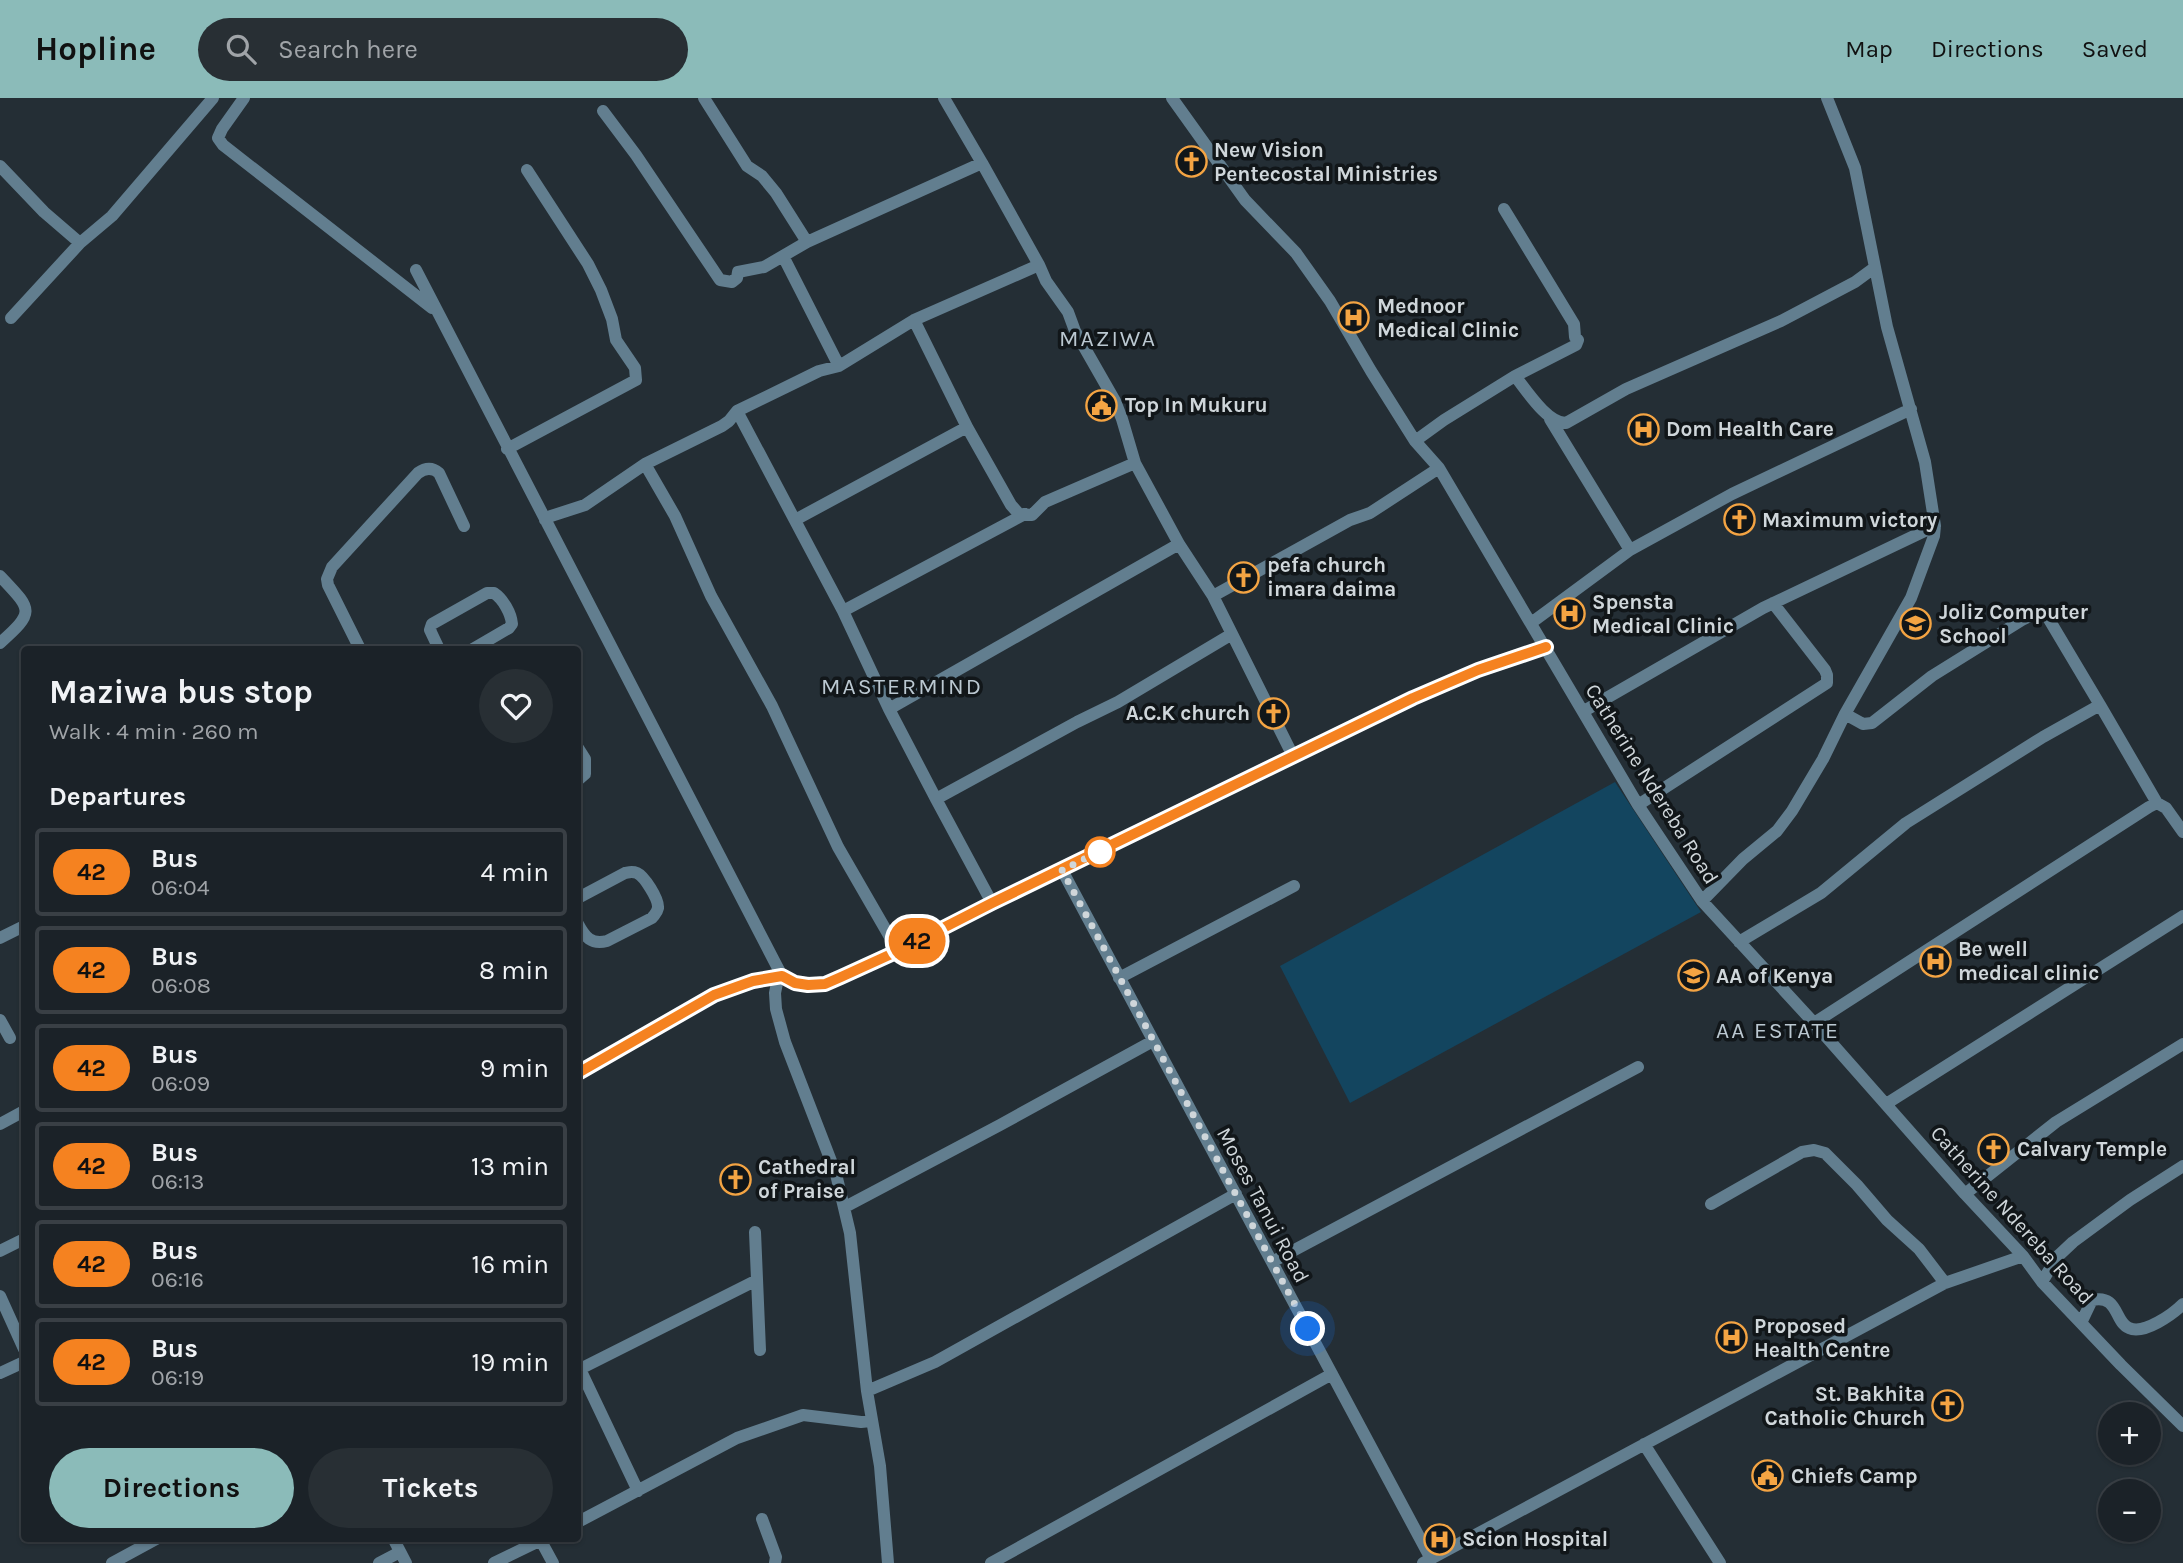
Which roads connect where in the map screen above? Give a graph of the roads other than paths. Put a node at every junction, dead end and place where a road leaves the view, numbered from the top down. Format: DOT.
graph roads {
  1 [pos="213,98"];
  2 [pos="244,98"];
  3 [pos="704,98"];
  4 [pos="944,98"];
  5 [pos="1172,98"];
  6 [pos="1827,98"];
  7 [pos="603,111"];
  8 [pos="982,163"];
  9 [pos="0,166"];
  10 [pos="527,170"];
  11 [pos="1503,209"];
  12 [pos="807,242"];
  13 [pos="80,243"];
  14 [pos="783,256"];
  15 [pos="1038,265"];
  16 [pos="1874,268"];
  17 [pos="416,270"];
  18 [pos="436,311"];
  19 [pos="11,318"];
  20 [pos="914,320"];
  21 [pos="839,366"];
  22 [pos="1515,376"];
  23 [pos="1911,410"];
  24 [pos="737,411"];
  25 [pos="1550,418"];
  26 [pos="967,427"];
  27 [pos="1415,441"];
  28 [pos="507,449"];
  29 [pos="1135,463"];
  30 [pos="645,464"];
  31 [pos="1439,468"];
  32 [pos="1025,514"];
  33 [pos="545,520"];
  34 [pos="795,520"];
  35 [pos="464,526"];
  36 [pos="1935,526"];
  37 [pos="1179,544"];
  38 [pos="1630,550"];
  39 [pos="0,576"];
  40 [pos="1213,596"];
  41 [pos="1773,603"];
  42 [pos="843,611"];
  43 [pos="1531,623"];
  44 [pos="1232,634"];
  45 [pos="0,643"];
  46 [pos="358,646"];
  47 [pos="438,646"];
  48 [pos="478,646"];
  49 [pos="1546,647"];
  50 [pos="2100,705"];
  51 [pos="890,709"];
  52 [pos="1584,711"];
  53 [pos="1845,714"];
  54 [pos="581,753"];
  55 [pos="1293,756"];
  56 [pos="581,777"];
  57 [pos="936,799"];
  58 [pos="2157,803"];
  59 [pos="1638,805"];
  60 [pos="2183,832"];
  61 [pos="1062,870"];
  62 [pos="1294,886"];
  63 [pos="581,896"];
  64 [pos="1702,901"];
  65 [pos="992,903"];
  66 [pos="2183,916"];
  67 [pos="21,928"];
  68 [pos="581,929"];
  69 [pos="0,938"];
  70 [pos="1739,942"];
  71 [pos="898,951"];
  72 [pos="782,976"];
  73 [pos="1119,978"];
  74 [pos="0,1020"];
  75 [pos="1814,1023"];
  76 [pos="10,1038"];
  77 [pos="1153,1041"];
  78 [pos="2183,1044"];
  79 [pos="1638,1067"];
  80 [pos="581,1068"];
  81 [pos="1886,1104"];
  82 [pos="21,1113"];
  83 [pos="0,1124"];
  84 [pos="2183,1166"];
  85 [pos="1236,1194"];
  86 [pos="1965,1194"];
  87 [pos="1711,1204"];
  88 [pos="845,1207"];
  89 [pos="755,1232"];
  90 [pos="21,1240"];
  91 [pos="0,1251"];
  92 [pos="2023,1256"];
  93 [pos="1272,1262"];
  94 [pos="757,1280"];
  95 [pos="2042,1282"];
  96 [pos="1945,1283"];
  97 [pos="0,1296"];
  98 [pos="2183,1304"];
  99 [pos="2082,1321"];
  100 [pos="21,1342"];
  101 [pos="760,1350"];
  102 [pos="21,1363"];
  103 [pos="581,1369"];
  104 [pos="0,1373"];
  105 [pos="581,1374"];
  106 [pos="1332,1374"];
  107 [pos="867,1391"];
  108 [pos="871,1421"];
  109 [pos="2183,1426"];
  110 [pos="1644,1444"];
  111 [pos="638,1491"];
  112 [pos="762,1519"];
  113 [pos="581,1520"];
  114 [pos="537,1542"];
  115 [pos="544,1542"];
  116 [pos="133,1544"];
  117 [pos="403,1557"];
  118 [pos="772,1561"];
  119 [pos="1427,1561"];
  120 [pos="112,1563"];
  121 [pos="379,1563"];
  122 [pos="494,1563"];
  123 [pos="553,1563"];
  124 [pos="888,1563"];
  125 [pos="991,1563"];
  126 [pos="1720,1563"];
  1 -- 13 [label="street"];
  2 -- 18 [label="street"];
  3 -- 12 [label="street"];
  4 -- 8 [label="street"];
  5 -- 27 [label="street, Catherine Ndereba Road"];
  6 -- 16 [label="street"];
  7 -- 14 [label="street"];
  8 -- 12 [label="street"];
  8 -- 15 [label="street"];
  9 -- 13 [label="street"];
  10 -- 28 [label="street"];
  11 -- 22 [label="street"];
  12 -- 14 [label="street"];
  13 -- 19 [label="street"];
  14 -- 21 [label="street"];
  15 -- 20 [label="street"];
  15 -- 29 [label="street"];
  16 -- 23 [label="street"];
  16 -- 25 [label="street"];
  17 -- 18 [label="street"];
  18 -- 28 [label="street"];
  20 -- 21 [label="street"];
  20 -- 26 [label="street"];
  21 -- 24 [label="street"];
  22 -- 25 [label="street"];
  22 -- 27 [label="street"];
  23 -- 36 [label="street"];
  23 -- 38 [label="street"];
  24 -- 30 [label="street"];
  24 -- 34 [label="street"];
  25 -- 38 [label="street"];
  26 -- 32 [label="street"];
  26 -- 34 [label="street"];
  27 -- 31 [label="street, Catherine Ndereba Road"];
  28 -- 33 [label="street"];
  29 -- 32 [label="street"];
  29 -- 37 [label="street"];
  30 -- 33 [label="street"];
  30 -- 71 [label="street"];
  31 -- 40 [label="street"];
  31 -- 43 [label="street, Catherine Ndereba Road"];
  32 -- 42 [label="street"];
  33 -- 72 [label="street"];
  34 -- 42 [label="street"];
  35 -- 46 [label="street"];
  36 -- 41 [label="street"];
  36 -- 53 [label="street"];
  37 -- 40 [label="street"];
  37 -- 51 [label="street"];
  38 -- 43 [label="street"];
  39 -- 45 [label="street"];
  40 -- 44 [label="street"];
  41 -- 52 [label="street"];
  41 -- 59 [label="street"];
  42 -- 51 [label="street"];
  43 -- 49 [label="street, Catherine Ndereba Road"];
  44 -- 55 [label="street"];
  44 -- 57 [label="street"];
  47 -- 48 [label="street"];
  49 -- 52 [label="street, Catherine Ndereba Road"];
  49 -- 55 [label="street"];
  50 -- 53 [label="street"];
  50 -- 58 [label="street"];
  50 -- 70 [label="street"];
  51 -- 57 [label="street"];
  52 -- 59 [label="street, Catherine Ndereba Road"];
  53 -- 64 [label="street"];
  54 -- 56 [label="street"];
  55 -- 61 [label="street"];
  57 -- 65 [label="street"];
  58 -- 60 [label="street"];
  58 -- 75 [label="street"];
  59 -- 64 [label="street, Catherine Ndereba Road"];
  61 -- 65 [label="street"];
  61 -- 73 [label="street, Moses Tanui Road"];
  62 -- 73 [label="street"];
  63 -- 68 [label="street"];
  64 -- 70 [label="street, Catherine Ndereba Road"];
  65 -- 71 [label="street"];
  66 -- 81 [label="street"];
  67 -- 69 [label="street"];
  70 -- 75 [label="street, Catherine Ndereba Road"];
  71 -- 72 [label="street"];
  72 -- 80 [label="street"];
  72 -- 88 [label="street"];
  73 -- 77 [label="street, Moses Tanui Road"];
  74 -- 76 [label="street"];
  75 -- 81 [label="street, Catherine Ndereba Road"];
  77 -- 85 [label="street, Moses Tanui Road"];
  77 -- 88 [label="street"];
  78 -- 86 [label="street"];
  79 -- 93 [label="street"];
  81 -- 86 [label="street, Catherine Ndereba Road"];
  82 -- 83 [label="street"];
  84 -- 95 [label="street"];
  85 -- 93 [label="street, Moses Tanui Road"];
  85 -- 107 [label="street"];
  86 -- 92 [label="street, Catherine Ndereba Road"];
  87 -- 96 [label="street"];
  88 -- 107 [label="street"];
  89 -- 94 [label="street"];
  90 -- 91 [label="street"];
  92 -- 95 [label="street, Catherine Ndereba Road"];
  92 -- 96 [label="street"];
  93 -- 106 [label="street, Moses Tanui Road"];
  94 -- 101 [label="street"];
  94 -- 103 [label="street"];
  95 -- 99 [label="street, Catherine Ndereba Road"];
  96 -- 110 [label="street"];
  97 -- 100 [label="street"];
  98 -- 99 [label="street"];
  99 -- 109 [label="street, Catherine Ndereba Road"];
  102 -- 104 [label="street"];
  105 -- 111 [label="street"];
  106 -- 119 [label="street, Moses Tanui Road"];
  106 -- 125 [label="street"];
  107 -- 108 [label="street"];
  108 -- 111 [label="street"];
  108 -- 124 [label="street"];
  110 -- 119 [label="street"];
  110 -- 126 [label="street"];
  111 -- 113 [label="street"];
  112 -- 118 [label="street"];
  114 -- 122 [label="street"];
  115 -- 123 [label="street"];
  116 -- 120 [label="street"];
  117 -- 121 [label="street"];
}
